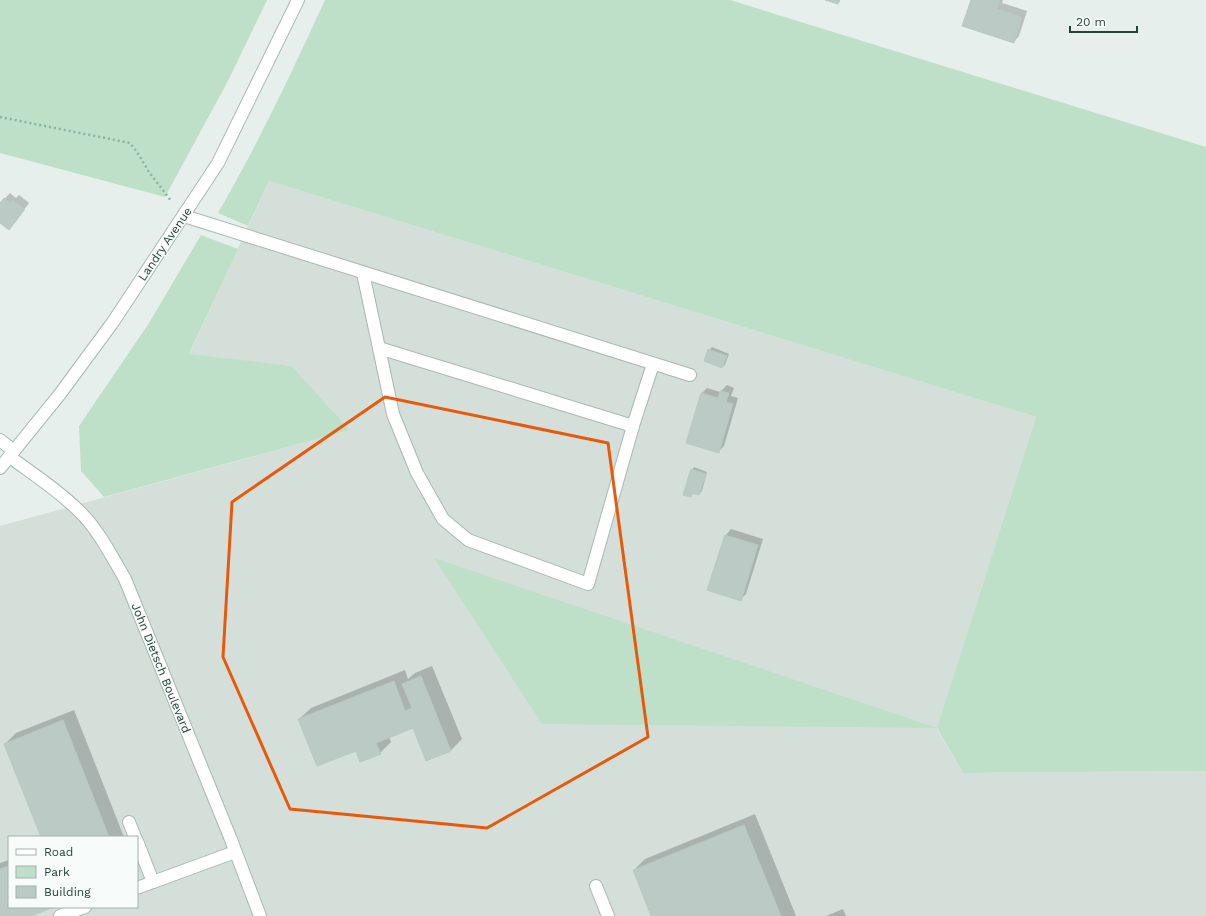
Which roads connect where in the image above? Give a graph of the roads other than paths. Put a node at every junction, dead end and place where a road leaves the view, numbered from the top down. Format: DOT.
graph roads {
  1 [pos="298,0"];
  2 [pos="184,216"];
  3 [pos="363,273"];
  4 [pos="379,348"];
  5 [pos="653,364"];
  6 [pos="690,375"];
  7 [pos="633,426"];
  8 [pos="0,440"];
  9 [pos="12,454"];
  10 [pos="0,468"];
  11 [pos="129,822"];
  12 [pos="135,836"];
  13 [pos="138,844"];
  14 [pos="235,852"];
  15 [pos="153,882"];
  16 [pos="596,886"];
  17 [pos="138,888"];
  18 [pos="82,908"];
  19 [pos="60,916"];
  20 [pos="260,916"];
  21 [pos="608,916"];
  1 -- 2 [label="street, Landry Avenue"];
  2 -- 3 [label="street"];
  2 -- 9 [label="street, Landry Avenue"];
  3 -- 4 [label="street"];
  3 -- 5 [label="street"];
  4 -- 7 [label="street"];
  4 -- 7 [label="street"];
  5 -- 6 [label="street"];
  5 -- 7 [label="street"];
  8 -- 9 [label="street, John Dietsch Boulevard"];
  9 -- 10 [label="street, Landry Avenue"];
  9 -- 14 [label="street, John Dietsch Boulevard"];
  11 -- 12 [label="street"];
  13 -- 15 [label="street"];
  14 -- 15 [label="street"];
  14 -- 20 [label="street, John Dietsch Boulevard"];
  15 -- 17 [label="street"];
  16 -- 21 [label="street"];
  18 -- 19 [label="street"];
}
